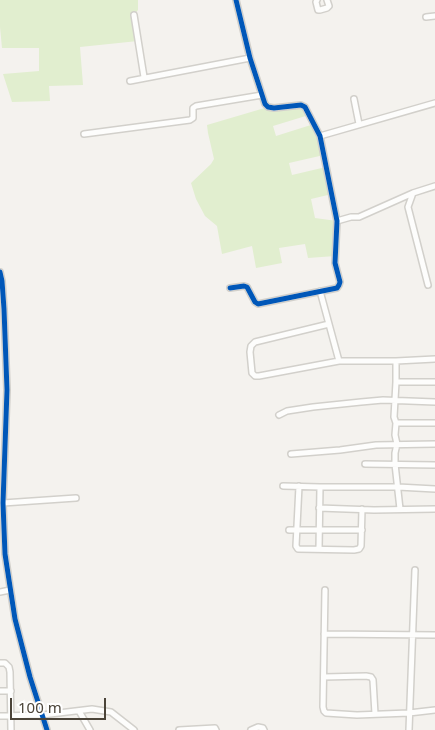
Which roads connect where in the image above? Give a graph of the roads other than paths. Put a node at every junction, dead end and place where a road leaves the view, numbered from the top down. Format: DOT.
graph roads {
  1 [pos="236,0"];
  2 [pos="317,0"];
  3 [pos="327,0"];
  4 [pos="134,15"];
  5 [pos="435,16"];
  6 [pos="426,17"];
  7 [pos="250,58"];
  8 [pos="144,77"];
  9 [pos="130,80"];
  10 [pos="262,95"];
  11 [pos="354,99"];
  12 [pos="435,104"];
  13 [pos="359,124"];
  14 [pos="84,134"];
  15 [pos="320,136"];
  16 [pos="435,186"];
  17 [pos="413,193"];
  18 [pos="337,222"];
  19 [pos="0,272"];
  20 [pos="428,284"];
  21 [pos="230,288"];
  22 [pos="320,291"];
  23 [pos="329,324"];
  24 [pos="435,359"];
  25 [pos="338,361"];
  26 [pos="396,362"];
  27 [pos="396,382"];
  28 [pos="435,382"];
  29 [pos="394,401"];
  30 [pos="435,402"];
  31 [pos="279,415"];
  32 [pos="396,423"];
  33 [pos="435,423"];
  34 [pos="397,444"];
  35 [pos="435,444"];
  36 [pos="291,454"];
  37 [pos="365,464"];
  38 [pos="394,464"];
  39 [pos="435,465"];
  40 [pos="2,472"];
  41 [pos="283,486"];
  42 [pos="299,486"];
  43 [pos="320,487"];
  44 [pos="398,487"];
  45 [pos="435,489"];
  46 [pos="76,498"];
  47 [pos="3,503"];
  48 [pos="319,508"];
  49 [pos="362,509"];
  50 [pos="400,509"];
  51 [pos="435,509"];
  52 [pos="289,530"];
  53 [pos="297,530"];
  54 [pos="319,530"];
  55 [pos="362,530"];
  56 [pos="319,549"];
  57 [pos="415,570"];
  58 [pos="10,590"];
  59 [pos="325,590"];
  60 [pos="0,592"];
  61 [pos="324,634"];
  62 [pos="413,635"];
  63 [pos="435,635"];
  64 [pos="0,663"];
  65 [pos="324,677"];
  66 [pos="0,691"];
  67 [pos="11,691"];
  68 [pos="435,710"];
  69 [pos="79,711"];
  70 [pos="410,713"];
  71 [pos="375,714"];
  72 [pos="42,715"];
  73 [pos="0,716"];
  74 [pos="11,716"];
  75 [pos="11,730"];
  76 [pos="47,730"];
  77 [pos="90,730"];
  78 [pos="134,730"];
  79 [pos="179,730"];
  80 [pos="216,730"];
  81 [pos="251,730"];
  82 [pos="264,730"];
  83 [pos="409,730"];
  1 -- 7 [label="street"];
  2 -- 3 [label="street"];
  4 -- 8 [label="street"];
  5 -- 6 [label="street"];
  7 -- 8 [label="street"];
  7 -- 10 [label="street"];
  8 -- 9 [label="street"];
  10 -- 14 [label="street"];
  10 -- 15 [label="street"];
  11 -- 13 [label="street"];
  12 -- 13 [label="street"];
  13 -- 15 [label="street"];
  15 -- 18 [label="street"];
  16 -- 17 [label="street"];
  17 -- 18 [label="street"];
  17 -- 20 [label="street"];
  18 -- 22 [label="street"];
  19 -- 40 [label="street"];
  21 -- 22 [label="street"];
  22 -- 23 [label="street"];
  23 -- 25 [label="street"];
  23 -- 25 [label="street"];
  24 -- 26 [label="street"];
  25 -- 26 [label="street"];
  26 -- 27 [label="street"];
  27 -- 28 [label="street"];
  27 -- 29 [label="street"];
  29 -- 30 [label="street"];
  29 -- 31 [label="street"];
  29 -- 32 [label="street"];
  32 -- 33 [label="street"];
  32 -- 34 [label="street"];
  34 -- 35 [label="street"];
  34 -- 36 [label="street"];
  34 -- 38 [label="street"];
  37 -- 38 [label="street"];
  38 -- 39 [label="street"];
  38 -- 44 [label="street"];
  40 -- 47 [label="street"];
  41 -- 42 [label="street"];
  42 -- 43 [label="street"];
  42 -- 53 [label="street"];
  43 -- 44 [label="street"];
  43 -- 48 [label="street"];
  44 -- 45 [label="street"];
  44 -- 50 [label="street"];
  46 -- 47 [label="street"];
  47 -- 58 [label="street"];
  48 -- 49 [label="street"];
  48 -- 54 [label="street"];
  49 -- 50 [label="street"];
  49 -- 55 [label="street"];
  50 -- 51 [label="street"];
  52 -- 53 [label="street"];
  53 -- 54 [label="street"];
  53 -- 56 [label="street"];
  54 -- 55 [label="street"];
  54 -- 56 [label="street"];
  55 -- 56 [label="street"];
  57 -- 62 [label="street"];
  58 -- 60 [label="street"];
  58 -- 72 [label="street"];
  59 -- 61 [label="street"];
  61 -- 62 [label="street"];
  61 -- 65 [label="street"];
  62 -- 63 [label="street"];
  62 -- 70 [label="street"];
  64 -- 67 [label="street"];
  65 -- 71 [label="street"];
  65 -- 71 [label="street"];
  66 -- 67 [label="street"];
  67 -- 74 [label="street"];
  68 -- 70 [label="street"];
  69 -- 72 [label="street"];
  69 -- 77 [label="street"];
  69 -- 78 [label="street"];
  70 -- 71 [label="street"];
  70 -- 83 [label="street"];
  72 -- 74 [label="street"];
  72 -- 76 [label="street"];
  73 -- 74 [label="street"];
  74 -- 75 [label="street"];
  79 -- 80 [label="street"];
  81 -- 82 [label="street"];
}
